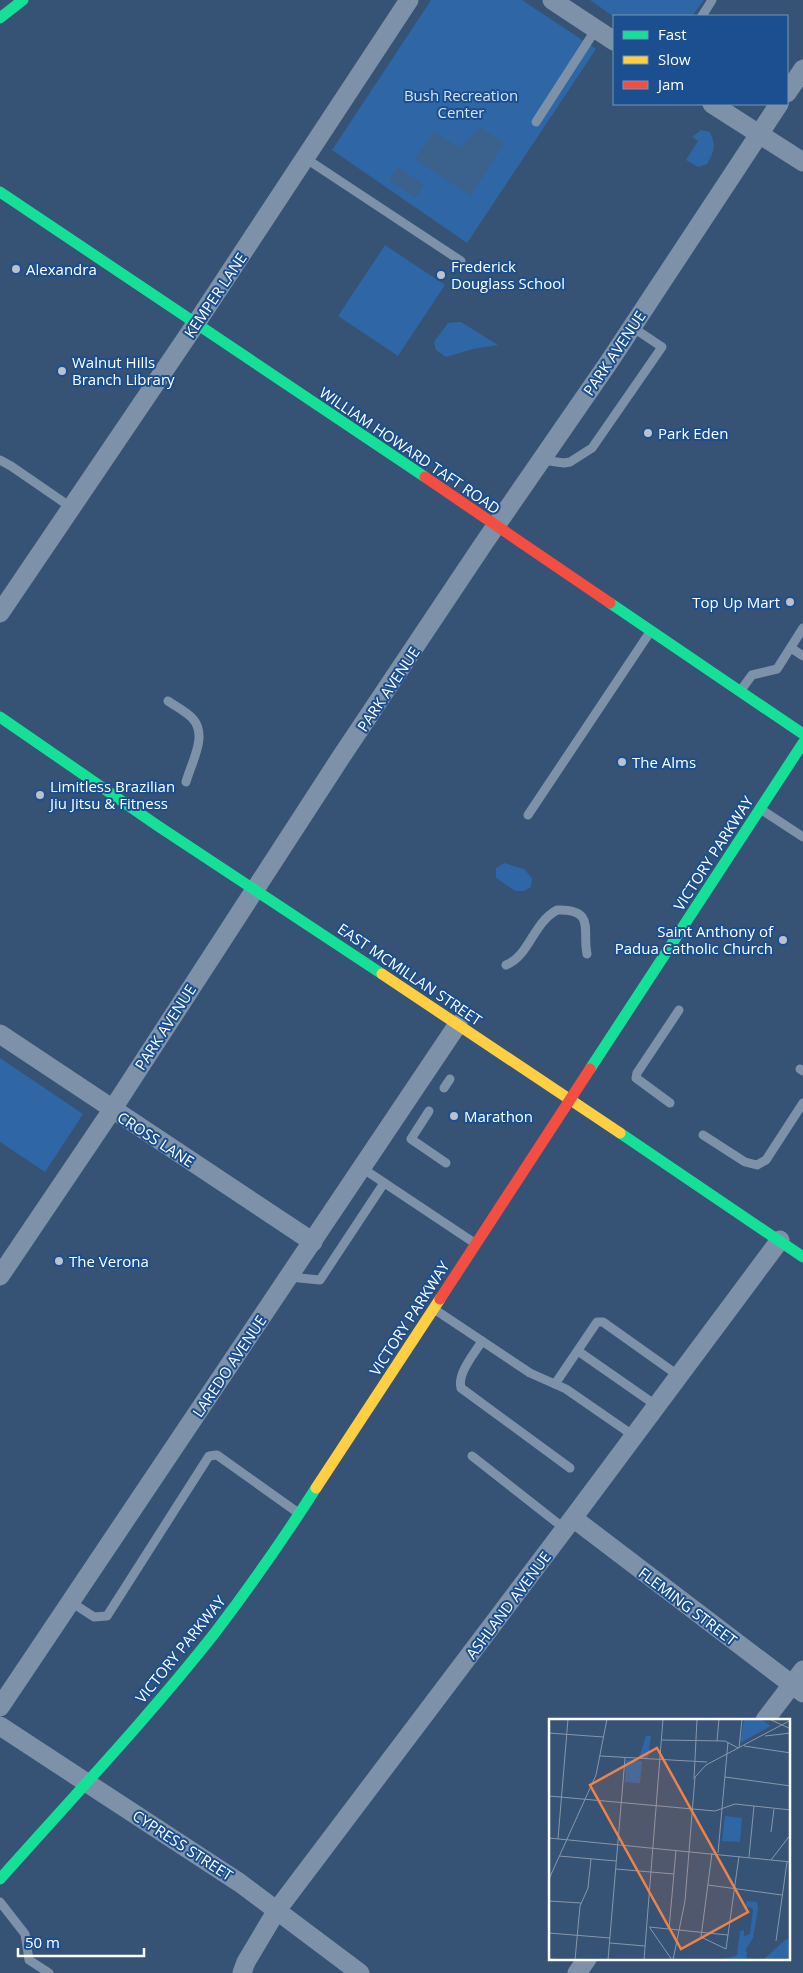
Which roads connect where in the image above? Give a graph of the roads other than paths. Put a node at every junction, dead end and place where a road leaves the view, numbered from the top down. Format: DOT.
graph roads {
  1 [pos="23,0"];
  2 [pos="409,0"];
  3 [pos="552,0"];
  4 [pos="712,0"];
  5 [pos="703,15"];
  6 [pos="0,18"];
  7 [pos="596,29"];
  8 [pos="613,40"];
  9 [pos="803,69"];
  10 [pos="788,92"];
  11 [pos="714,105"];
  12 [pos="778,105"];
  13 [pos="536,122"];
  14 [pos="759,134"];
  15 [pos="305,158"];
  16 [pos="803,162"];
  17 [pos="0,192"];
  18 [pos="460,261"];
  19 [pos="195,325"];
  20 [pos="632,327"];
  21 [pos="0,460"];
  22 [pos="542,460"];
  23 [pos="72,508"];
  24 [pos="497,526"];
  25 [pos="0,613"];
  26 [pos="802,630"];
  27 [pos="650,632"];
  28 [pos="790,648"];
  29 [pos="803,656"];
  30 [pos="740,692"];
  31 [pos="168,701"];
  32 [pos="0,717"];
  33 [pos="803,734"];
  34 [pos="803,743"];
  35 [pos="186,782"];
  36 [pos="760,808"];
  37 [pos="528,815"];
  38 [pos="803,837"];
  39 [pos="255,890"];
  40 [pos="587,954"];
  41 [pos="506,965"];
  42 [pos="679,1010"];
  43 [pos="458,1024"];
  44 [pos="0,1034"];
  45 [pos="450,1080"];
  46 [pos="444,1088"];
  47 [pos="569,1100"];
  48 [pos="670,1102"];
  49 [pos="803,1102"];
  50 [pos="112,1110"];
  51 [pos="429,1111"];
  52 [pos="703,1135"];
  53 [pos="446,1163"];
  54 [pos="362,1168"];
  55 [pos="384,1183"];
  56 [pos="780,1240"];
  57 [pos="313,1242"];
  58 [pos="476,1243"];
  59 [pos="803,1256"];
  60 [pos="0,1276"];
  61 [pos="289,1277"];
  62 [pos="434,1309"];
  63 [pos="482,1341"];
  64 [pos="578,1351"];
  65 [pos="679,1376"];
  66 [pos="556,1384"];
  67 [pos="657,1406"];
  68 [pos="634,1436"];
  69 [pos="472,1456"];
  70 [pos="570,1468"];
  71 [pos="300,1514"];
  72 [pos="569,1524"];
  73 [pos="71,1602"];
  74 [pos="799,1683"];
  75 [pos="0,1707"];
  76 [pos="766,1719"];
  77 [pos="0,1726"];
  78 [pos="87,1783"];
  79 [pos="0,1878"];
  80 [pos="0,1902"];
  81 [pos="277,1910"];
  82 [pos="586,1960"];
  83 [pos="49,1973"];
  84 [pos="242,1973"];
  85 [pos="360,1973"];
  86 [pos="577,1973"];
  1 -- 6 [label="street"];
  2 -- 15 [label="street, KEMPER LANE"];
  3 -- 7 [label="street"];
  4 -- 5 [label="lane"];
  7 -- 8 [label="street"];
  7 -- 13 [label="lane"];
  9 -- 10 [label="street"];
  11 -- 14 [label="street"];
  12 -- 14 [label="street, PARK AVENUE"];
  14 -- 16 [label="street"];
  14 -- 20 [label="street, PARK AVENUE"];
  15 -- 18 [label="lane"];
  15 -- 19 [label="street, KEMPER LANE"];
  17 -- 19 [label="street, WILLIAM HOWARD TAFT ROAD"];
  19 -- 23 [label="street, KEMPER LANE"];
  19 -- 24 [label="street, WILLIAM HOWARD TAFT ROAD"];
  20 -- 22 [label="street, PARK AVENUE"];
  20 -- 22 [label="lane"];
  21 -- 23 [label="lane"];
  22 -- 24 [label="street, PARK AVENUE"];
  23 -- 25 [label="street, KEMPER LANE"];
  24 -- 27 [label="street, WILLIAM HOWARD TAFT ROAD"];
  24 -- 39 [label="street, PARK AVENUE"];
  26 -- 28 [label="lane"];
  27 -- 30 [label="street, WILLIAM HOWARD TAFT ROAD"];
  27 -- 37 [label="lane"];
  28 -- 29 [label="lane"];
  28 -- 30 [label="lane"];
  30 -- 33 [label="street, WILLIAM HOWARD TAFT ROAD"];
  31 -- 35 [label="lane"];
  32 -- 39 [label="street, EAST MCMILLAN STREET"];
  34 -- 36 [label="street, VICTORY PARKWAY"];
  36 -- 38 [label="lane"];
  36 -- 47 [label="street, VICTORY PARKWAY"];
  39 -- 43 [label="street, EAST MCMILLAN STREET"];
  39 -- 50 [label="street, PARK AVENUE"];
  40 -- 41 [label="lane"];
  42 -- 48 [label="lane"];
  43 -- 47 [label="street, EAST MCMILLAN STREET"];
  43 -- 54 [label="street, LAREDO AVENUE"];
  44 -- 50 [label="street, CROSS LANE"];
  45 -- 46 [label="lane"];
  47 -- 56 [label="street, EAST MCMILLAN STREET"];
  47 -- 58 [label="street, VICTORY PARKWAY"];
  49 -- 52 [label="lane"];
  50 -- 57 [label="street, CROSS LANE"];
  50 -- 60 [label="street, PARK AVENUE"];
  51 -- 53 [label="lane"];
  54 -- 55 [label="lane"];
  54 -- 57 [label="street, LAREDO AVENUE"];
  55 -- 58 [label="lane"];
  55 -- 61 [label="lane"];
  56 -- 59 [label="street, EAST MCMILLAN STREET"];
  56 -- 65 [label="street, ASHLAND AVENUE"];
  57 -- 61 [label="street, LAREDO AVENUE"];
  58 -- 62 [label="street, VICTORY PARKWAY"];
  61 -- 73 [label="street, LAREDO AVENUE"];
  62 -- 63 [label="lane"];
  62 -- 71 [label="street, VICTORY PARKWAY"];
  63 -- 66 [label="lane"];
  63 -- 70 [label="lane"];
  64 -- 65 [label="lane"];
  64 -- 66 [label="lane"];
  64 -- 67 [label="lane"];
  65 -- 67 [label="street, ASHLAND AVENUE"];
  66 -- 68 [label="lane"];
  67 -- 68 [label="street, ASHLAND AVENUE"];
  68 -- 72 [label="street, ASHLAND AVENUE"];
  69 -- 72 [label="lane"];
  71 -- 73 [label="lane"];
  71 -- 78 [label="street, VICTORY PARKWAY"];
  72 -- 74 [label="street, FLEMING STREET"];
  72 -- 81 [label="street, ASHLAND AVENUE"];
  73 -- 75 [label="street, LAREDO AVENUE"];
  74 -- 76 [label="street"];
  77 -- 78 [label="street, CYPRESS STREET"];
  78 -- 79 [label="street, VICTORY PARKWAY"];
  78 -- 81 [label="street, CYPRESS STREET"];
  80 -- 83 [label="lane"];
  81 -- 84 [label="street, ASHLAND AVENUE"];
  81 -- 85 [label="street, CYPRESS STREET"];
  82 -- 86 [label="street"];
}
